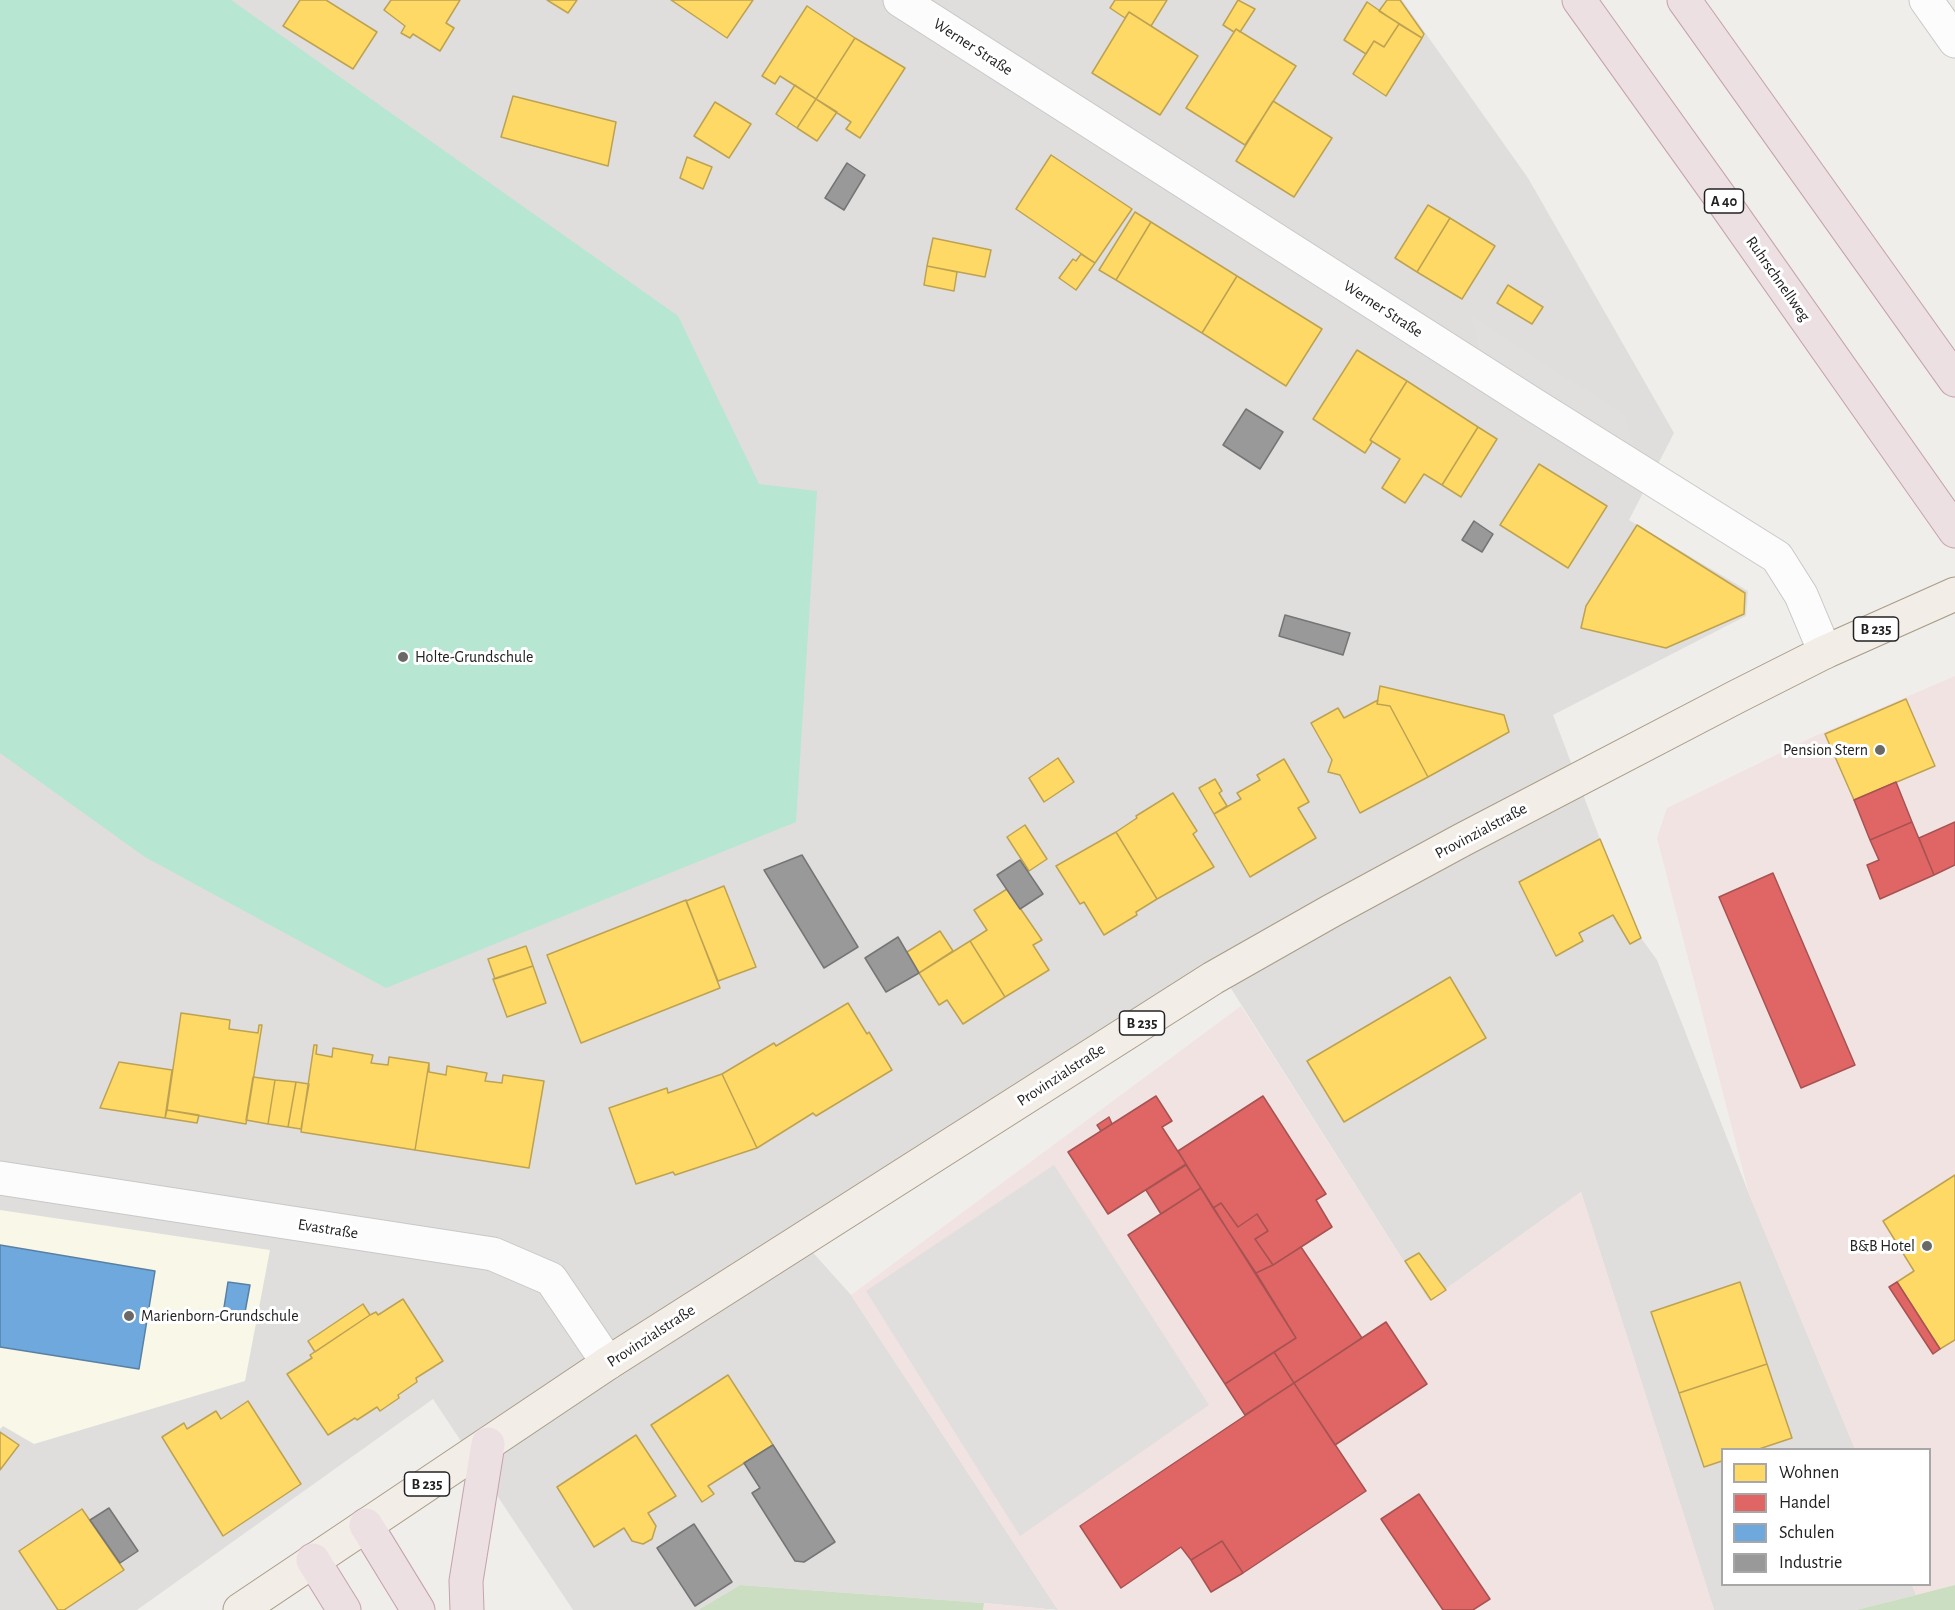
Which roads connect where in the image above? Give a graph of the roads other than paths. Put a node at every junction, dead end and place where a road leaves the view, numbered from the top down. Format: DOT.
graph roads {
  1 [pos="900,0"];
  2 [pos="1579,0"];
  3 [pos="1684,0"];
  4 [pos="1926,0"];
  5 [pos="1955,41"];
  6 [pos="1955,380"];
  7 [pos="1955,531"];
  8 [pos="1940,600"];
  9 [pos="1825,652"];
  10 [pos="0,1178"];
  11 [pos="608,1363"];
  12 [pos="488,1444"];
  13 [pos="366,1525"];
  14 [pos="313,1560"];
  15 [pos="240,1610"];
  16 [pos="345,1610"];
  17 [pos="418,1610"];
  18 [pos="467,1610"];
  1 -- 9 [label="street, Werner Straße"];
  2 -- 7 [label="highway, Ruhrschnellweg / A 40"];
  3 -- 6 [label="highway"];
  4 -- 5 [label="street"];
  8 -- 9 [label="main road, Provinzialstraße / B 235"];
  9 -- 11 [label="main road, Provinzialstraße / B 235"];
  10 -- 11 [label="street, Evastraße"];
  11 -- 12 [label="main road, Provinzialstraße / B 235"];
  12 -- 13 [label="main road, Provinzialstraße / B 235"];
  12 -- 18 [label="highway"];
  13 -- 14 [label="main road, Provinzialstraße / B 235"];
  13 -- 17 [label="highway"];
  14 -- 15 [label="main road, Provinzialstraße / B 235"];
  14 -- 16 [label="highway"];
}
